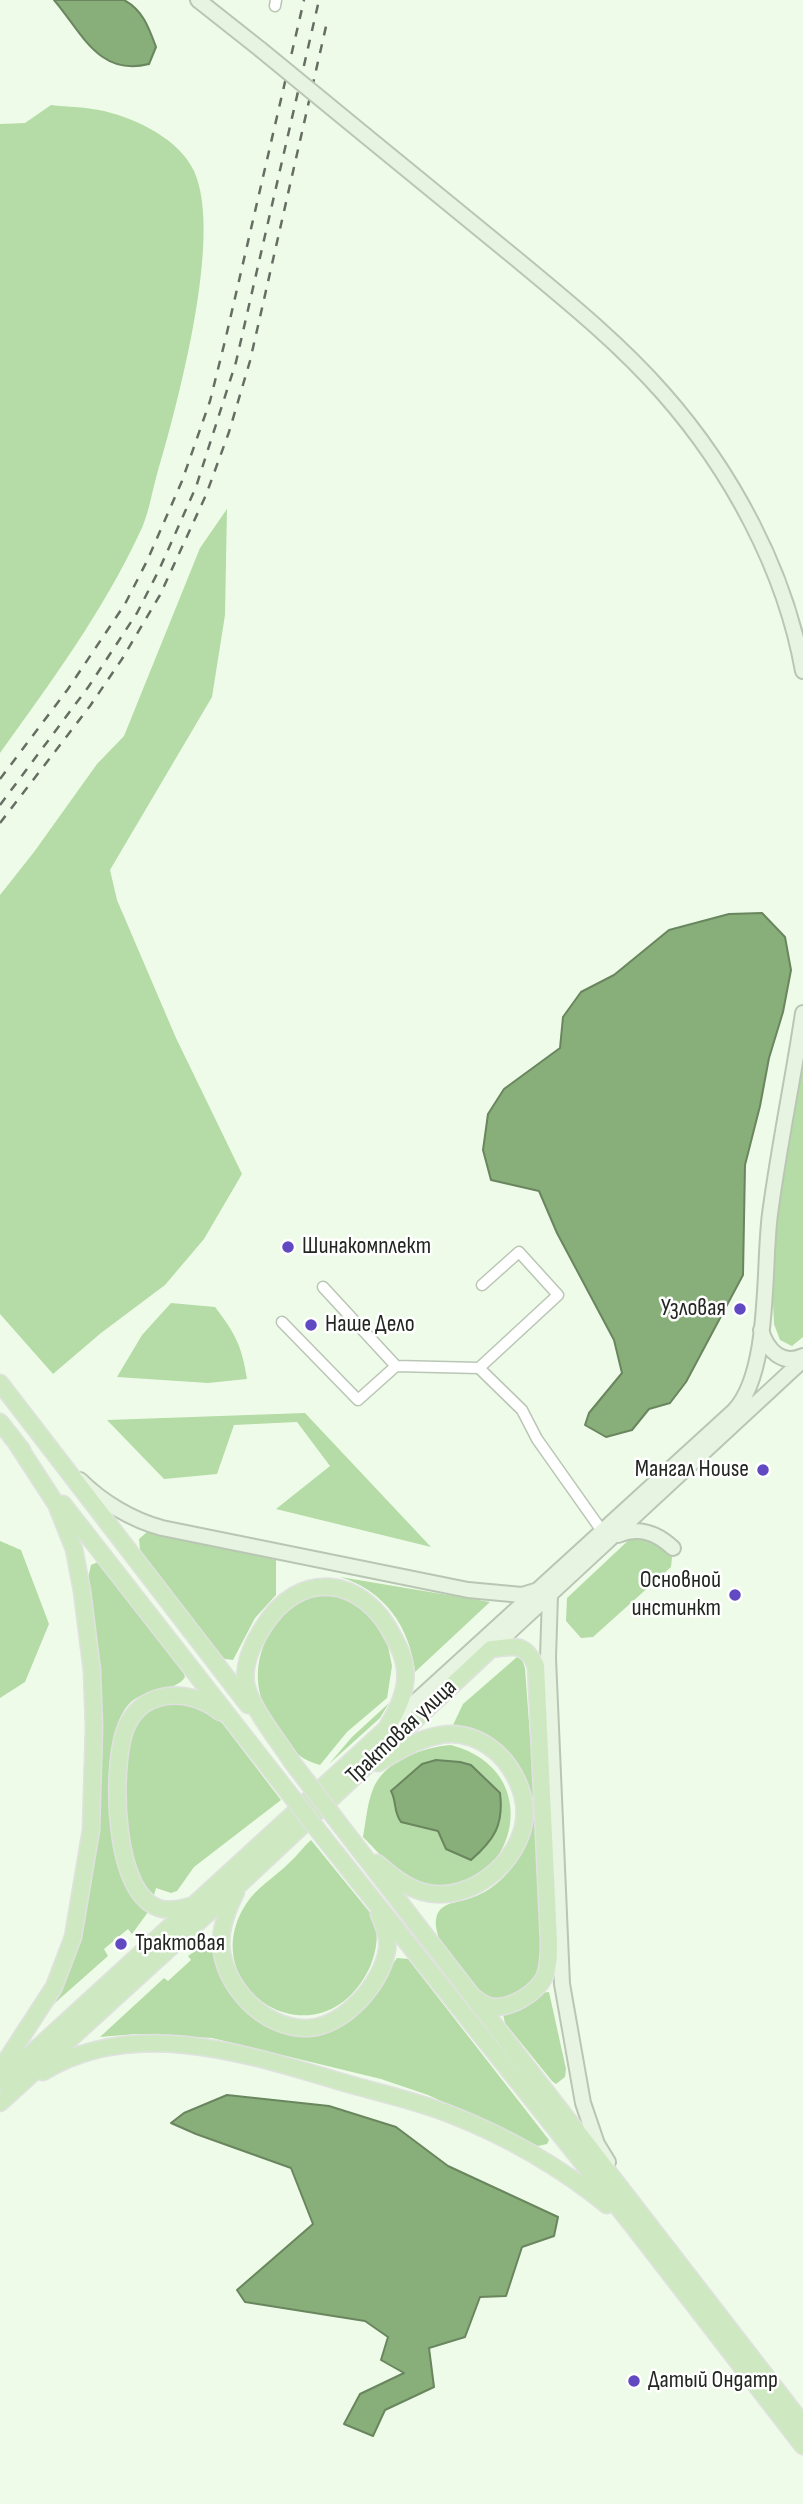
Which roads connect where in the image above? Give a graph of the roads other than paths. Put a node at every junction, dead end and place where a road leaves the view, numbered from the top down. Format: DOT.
graph roads {
  1 [pos="198,0"];
  2 [pos="803,671"];
  3 [pos="803,1013"];
  4 [pos="802,1028"];
  5 [pos="482,1285"];
  6 [pos="323,1287"];
  7 [pos="282,1322"];
  8 [pos="761,1328"];
  9 [pos="803,1358"];
  10 [pos="396,1366"];
  11 [pos="479,1368"];
  12 [pos="0,1383"];
  13 [pos="0,1422"];
  14 [pos="36,1429"];
  15 [pos="17,1444"];
  16 [pos="606,1535"];
  17 [pos="673,1548"];
  18 [pos="543,1592"];
  19 [pos="491,1649"];
  20 [pos="386,1729"];
  21 [pos="292,1762"];
  22 [pos="355,1776"];
  23 [pos="277,1778"];
  24 [pos="351,1839"];
  25 [pos="241,1883"];
  26 [pos="373,1899"];
  27 [pos="196,1904"];
  28 [pos="470,1994"];
  29 [pos="0,2070"];
  30 [pos="4,2092"];
  31 [pos="629,2196"];
  32 [pos="633,2225"];
  33 [pos="803,2424"];
  34 [pos="803,2446"];
  1 -- 2 [label="main road, bridge"];
  3 -- 4 [label="main road, Трактовая улица"];
  4 -- 8 [label="main road, Трактовая улица"];
  5 -- 11 [label="street"];
  6 -- 10 [label="street"];
  7 -- 10 [label="street"];
  8 -- 9 [label="main road"];
  8 -- 16 [label="main road, Трактовая улица"];
  9 -- 16 [label="main road, Трактовая улица"];
  10 -- 11 [label="street"];
  11 -- 16 [label="street"];
  12 -- 14 [label="main road"];
  13 -- 15 [label="main road"];
  14 -- 18 [label="main road"];
  14 -- 21 [label="main road"];
  15 -- 23 [label="main road"];
  15 -- 29 [label="main road"];
  16 -- 17 [label="main road"];
  16 -- 18 [label="main road, Трактовая улица"];
  18 -- 19 [label="main road, Трактовая улица"];
  18 -- 20 [label="main road, Трактовая улица"];
  18 -- 31 [label="main road"];
  19 -- 22 [label="main road, Трактовая улица"];
  19 -- 28 [label="main road"];
  20 -- 21 [label="main road"];
  20 -- 27 [label="main road, Трактовая улица"];
  21 -- 24 [label="main road, bridge"];
  22 -- 24 [label="main road"];
  22 -- 25 [label="main road, Трактовая улица"];
  23 -- 26 [label="main road, bridge"];
  23 -- 27 [label="main road"];
  24 -- 28 [label="main road"];
  25 -- 26 [label="main road"];
  25 -- 30 [label="main road, Трактовая улица"];
  26 -- 32 [label="main road"];
  27 -- 30 [label="main road, Трактовая улица"];
  28 -- 31 [label="main road"];
  30 -- 32 [label="main road"];
  31 -- 33 [label="main road"];
  32 -- 34 [label="main road"];
}
